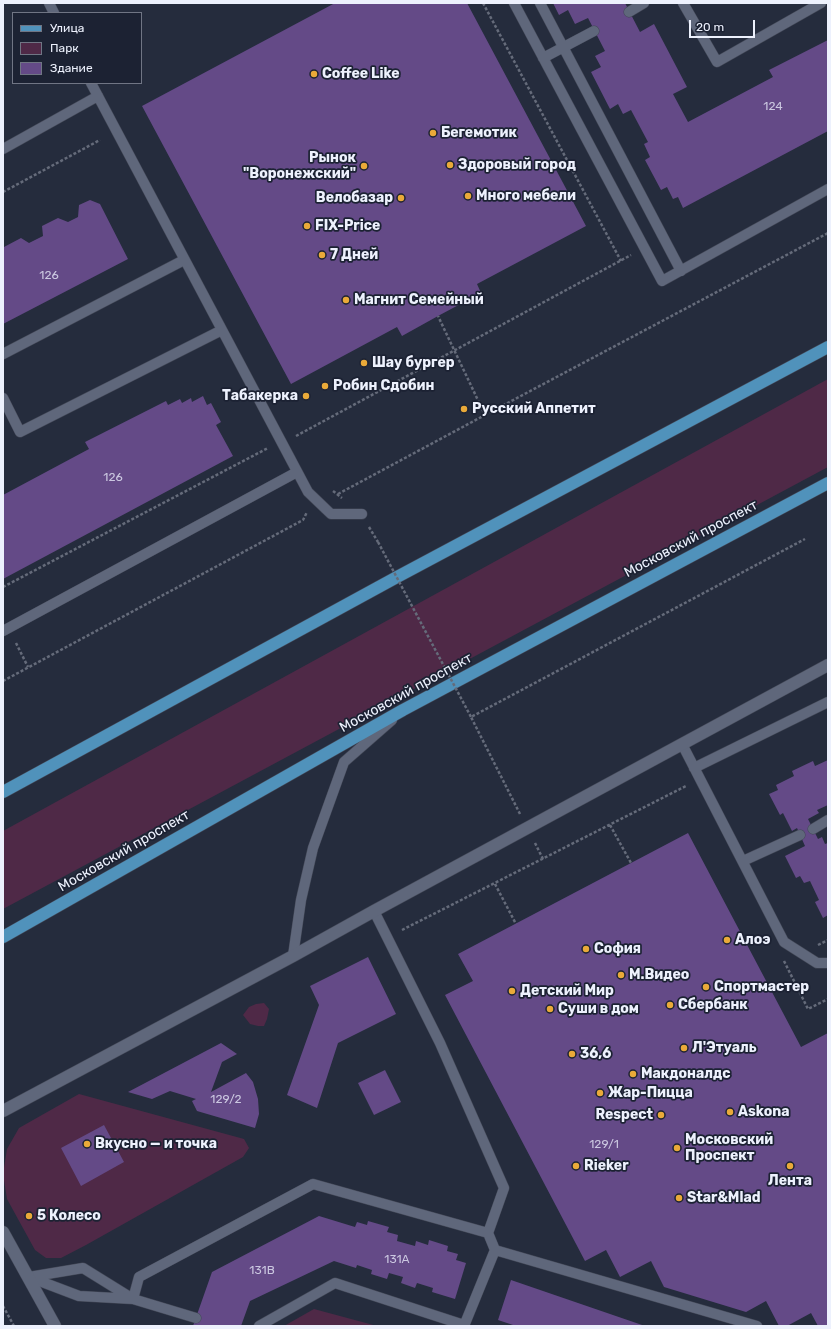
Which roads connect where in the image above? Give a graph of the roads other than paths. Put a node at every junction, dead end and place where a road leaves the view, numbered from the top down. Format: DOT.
graph roads {
  1 [pos="49,3"];
  2 [pos="514,3"];
  3 [pos="540,3"];
  4 [pos="644,3"];
  5 [pos="684,3"];
  6 [pos="821,3"];
  7 [pos="54,12"];
  8 [pos="629,12"];
  9 [pos="594,31"];
  10 [pos="564,47"];
  11 [pos="543,58"];
  12 [pos="92,84"];
  13 [pos="98,96"];
  14 [pos="3,149"];
  15 [pos="828,189"];
  16 [pos="184,260"];
  17 [pos="681,271"];
  18 [pos="222,330"];
  19 [pos="828,347"];
  20 [pos="3,354"];
  21 [pos="3,398"];
  22 [pos="297,472"];
  23 [pos="828,483"];
  24 [pos="362,514"];
  25 [pos="3,631"];
  26 [pos="828,665"];
  27 [pos="828,702"];
  28 [pos="403,710"];
  29 [pos="682,744"];
  30 [pos="694,768"];
  31 [pos="3,792"];
  32 [pos="828,820"];
  33 [pos="813,829"];
  34 [pos="800,835"];
  35 [pos="743,861"];
  36 [pos="374,911"];
  37 [pos="3,937"];
  38 [pos="293,956"];
  39 [pos="828,963"];
  40 [pos="3,1111"];
  41 [pos="3,1232"];
  42 [pos="488,1233"];
  43 [pos="495,1250"];
  44 [pos="29,1277"];
  45 [pos="133,1299"];
  46 [pos="196,1318"];
  47 [pos="464,1325"];
  48 [pos="55,1326"];
  49 [pos="259,1326"];
  50 [pos="757,1326"];
  1 -- 7 [label="lane"];
  2 -- 11 [label="lane"];
  3 -- 10 [label="lane"];
  4 -- 8 [label="lane"];
  5 -- 6 [label="lane"];
  9 -- 10 [label="lane"];
  10 -- 11 [label="lane"];
  10 -- 17 [label="lane"];
  11 -- 17 [label="lane"];
  12 -- 13 [label="lane"];
  13 -- 14 [label="lane"];
  13 -- 16 [label="lane"];
  15 -- 17 [label="lane"];
  16 -- 18 [label="lane"];
  16 -- 20 [label="lane"];
  18 -- 21 [label="lane"];
  18 -- 22 [label="lane"];
  19 -- 31 [label="main road"];
  22 -- 24 [label="lane"];
  22 -- 25 [label="lane"];
  23 -- 28 [label="main road, Московский проспект"];
  26 -- 29 [label="street"];
  27 -- 30 [label="lane"];
  28 -- 37 [label="main road, Московский проспект"];
  28 -- 38 [label="lane"];
  29 -- 30 [label="lane"];
  29 -- 36 [label="street"];
  30 -- 35 [label="lane"];
  32 -- 33 [label="lane"];
  34 -- 35 [label="lane"];
  35 -- 39 [label="lane"];
  36 -- 38 [label="street"];
  36 -- 42 [label="lane"];
  38 -- 40 [label="street"];
  41 -- 44 [label="street"];
  42 -- 43 [label="lane"];
  42 -- 45 [label="lane"];
  43 -- 47 [label="lane"];
  43 -- 50 [label="lane"];
  44 -- 45 [label="lane"];
  44 -- 45 [label="lane"];
  44 -- 48 [label="street"];
  45 -- 46 [label="lane"];
  47 -- 49 [label="lane"];
}
